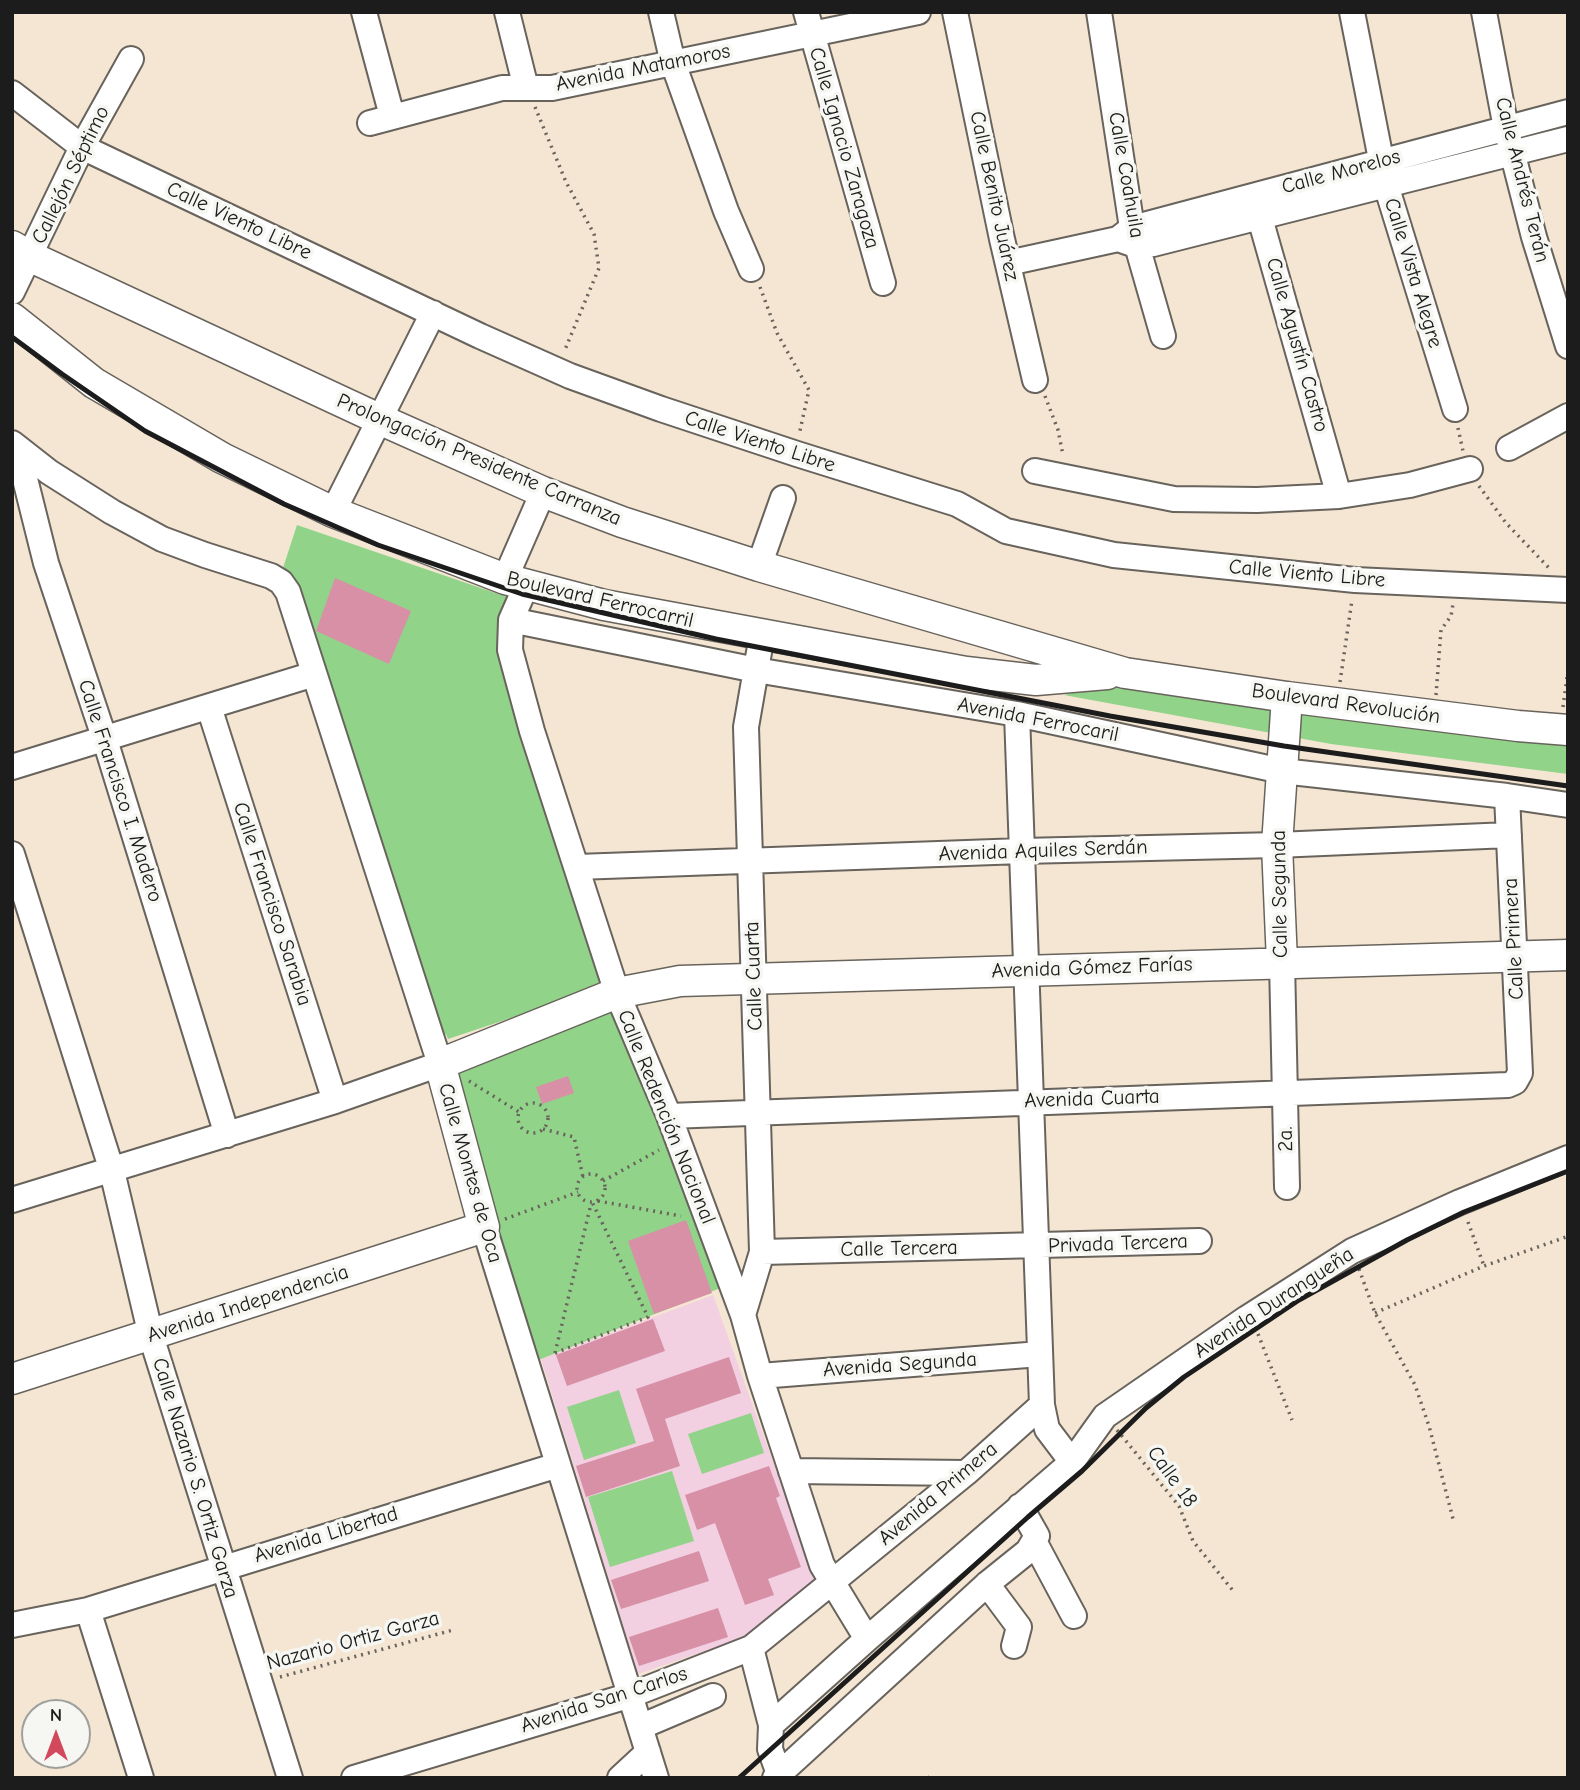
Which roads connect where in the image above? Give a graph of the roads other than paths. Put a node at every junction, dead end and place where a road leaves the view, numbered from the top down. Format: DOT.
graph roads {
  1 [pos="364,12"];
  2 [pos="507,12"];
  3 [pos="661,12"];
  4 [pos="918,12"];
  5 [pos="955,12"];
  6 [pos="1099,12"];
  7 [pos="1352,12"];
  8 [pos="1484,12"];
  9 [pos="809,23"];
  10 [pos="131,59"];
  11 [pos="673,63"];
  12 [pos="526,88"];
  13 [pos="12,93"];
  14 [pos="1568,112"];
  15 [pos="1506,128"];
  16 [pos="1568,139"];
  17 [pos="82,147"];
  18 [pos="1514,153"];
  19 [pos="1383,173"];
  20 [pos="1257,206"];
  21 [pos="1129,238"];
  22 [pos="22,251"];
  23 [pos="1008,263"];
  24 [pos="751,270"];
  25 [pos="883,283"];
  26 [pos="12,292"];
  27 [pos="433,313"];
  28 [pos="12,318"];
  29 [pos="1163,336"];
  30 [pos="1568,346"];
  31 [pos="1035,380"];
  32 [pos="1455,409"];
  33 [pos="1568,416"];
  34 [pos="379,419"];
  35 [pos="15,445"];
  36 [pos="1509,448"];
  37 [pos="1469,469"];
  38 [pos="1035,471"];
  39 [pos="543,492"];
  40 [pos="1339,496"];
  41 [pos="783,498"];
  42 [pos="333,512"];
  43 [pos="759,566"];
  44 [pos="515,582"];
  45 [pos="1568,590"];
  46 [pos="511,620"];
  47 [pos="762,635"];
  48 [pos="756,670"];
  49 [pos="1125,673"];
  50 [pos="314,674"];
  51 [pos="1287,697"];
  52 [pos="209,707"];
  53 [pos="1017,714"];
  54 [pos="1564,730"];
  55 [pos="105,740"];
  56 [pos="12,768"];
  57 [pos="1282,771"];
  58 [pos="1507,796"];
  59 [pos="1568,805"];
  60 [pos="1509,835"];
  61 [pos="1277,845"];
  62 [pos="1022,851"];
  63 [pos="12,854"];
  64 [pos="750,861"];
  65 [pos="577,867"];
  66 [pos="1568,955"];
  67 [pos="1514,956"];
  68 [pos="1282,962"];
  69 [pos="1026,970"];
  70 [pos="754,978"];
  71 [pos="617,993"];
  72 [pos="440,1064"];
  73 [pos="1515,1082"];
  74 [pos="1284,1091"];
  75 [pos="335,1101"];
  76 [pos="1031,1101"];
  77 [pos="758,1112"];
  78 [pos="669,1116"];
  79 [pos="227,1135"];
  80 [pos="1568,1158"];
  81 [pos="112,1171"];
  82 [pos="1287,1187"];
  83 [pos="12,1200"];
  84 [pos="484,1227"];
  85 [pos="1199,1241"];
  86 [pos="1037,1246"];
  87 [pos="762,1252"];
  88 [pos="743,1315"];
  89 [pos="151,1336"];
  90 [pos="1040,1354"];
  91 [pos="760,1376"];
  92 [pos="12,1379"];
  93 [pos="1042,1405"];
  94 [pos="1072,1462"];
  95 [pos="558,1465"];
  96 [pos="791,1471"];
  97 [pos="966,1474"];
  98 [pos="1020,1506"];
  99 [pos="1035,1543"];
  100 [pos="222,1567"];
  101 [pos="832,1581"];
  102 [pos="987,1584"];
  103 [pos="88,1609"];
  104 [pos="1074,1616"];
  105 [pos="12,1625"];
  106 [pos="867,1639"];
  107 [pos="1014,1646"];
  108 [pos="751,1647"];
  109 [pos="631,1695"];
  110 [pos="713,1696"];
  111 [pos="771,1725"];
  112 [pos="640,1727"];
  113 [pos="648,1752"];
  114 [pos="777,1776"];
  115 [pos="141,1778"];
  116 [pos="290,1778"];
  117 [pos="354,1778"];
  118 [pos="620,1778"];
  119 [pos="656,1778"];
  1 -- 12 [label="street, Avenida Matamoros"];
  2 -- 12 [label="street"];
  3 -- 11 [label="street"];
  4 -- 9 [label="street, Avenida Matamoros"];
  5 -- 23 [label="street, Calle Benito Juárez"];
  6 -- 21 [label="street, Calle Coahuila"];
  7 -- 19 [label="street, Calle Vista Alegre"];
  8 -- 15 [label="street, Calle Andrés Terán"];
  9 -- 11 [label="street, Avenida Matamoros"];
  9 -- 25 [label="street, Calle Ignacio Zaragoza"];
  10 -- 17 [label="street, Callejón Séptimo"];
  11 -- 12 [label="street, Avenida Matamoros"];
  11 -- 24 [label="street"];
  13 -- 17 [label="street, Calle Viento Libre"];
  14 -- 15 [label="street, Calle Morelos"];
  15 -- 18 [label="street, Calle Andrés Terán"];
  15 -- 19 [label="street, Calle Morelos"];
  16 -- 18 [label="street, Calle Morelos"];
  17 -- 22 [label="street, Callejón Séptimo"];
  17 -- 27 [label="street, Calle Viento Libre"];
  18 -- 19 [label="street, Calle Morelos"];
  18 -- 30 [label="street, Calle Andrés Terán"];
  19 -- 20 [label="street, Calle Morelos"];
  19 -- 32 [label="street, Calle Vista Alegre"];
  20 -- 21 [label="street, Calle Morelos"];
  20 -- 40 [label="street, Calle Agustín Castro"];
  21 -- 23 [label="street, Calle Morelos"];
  21 -- 29 [label="street, Calle Coahuila"];
  22 -- 26 [label="street, Callejón Séptimo"];
  22 -- 34 [label="main road, Prolongación Presidente Carranza"];
  23 -- 31 [label="street, Calle Benito Juárez"];
  27 -- 34 [label="street"];
  27 -- 45 [label="street, Calle Viento Libre"];
  28 -- 42 [label="main road, Boulevard Ferrocarril"];
  33 -- 36 [label="street"];
  34 -- 39 [label="main road, Prolongación Presidente Carranza"];
  34 -- 42 [label="street"];
  35 -- 50 [label="street, Calle Montes de Oca"];
  35 -- 55 [label="street, Calle Francisco I. Madero"];
  37 -- 40 [label="street"];
  38 -- 40 [label="street"];
  39 -- 43 [label="main road, Prolongación Presidente Carranza"];
  39 -- 44 [label="street, Calle Redención Nacional"];
  41 -- 43 [label="street"];
  42 -- 44 [label="main road, Boulevard Ferrocarril"];
  43 -- 49 [label="main road, Prolongación Presidente Carranza"];
  44 -- 46 [label="street, Calle Redención Nacional"];
  44 -- 47 [label="main road, Boulevard Ferrocarril"];
  46 -- 48 [label="street, Avenida Ferrocaril"];
  46 -- 65 [label="street, Calle Redención Nacional"];
  47 -- 48 [label="street, Calle Cuarta"];
  47 -- 49 [label="main road, Boulevard Ferrocarril"];
  48 -- 53 [label="street, Avenida Ferrocaril"];
  48 -- 64 [label="street, Calle Cuarta"];
  49 -- 51 [label="main road, Boulevard Revolución"];
  50 -- 52 [label="street"];
  50 -- 72 [label="street, Calle Montes de Oca"];
  51 -- 54 [label="main road, Boulevard Revolución"];
  51 -- 57 [label="main road, Calle Segunda"];
  52 -- 55 [label="street"];
  52 -- 75 [label="street, Calle Francisco Sarabia"];
  53 -- 57 [label="street, Avenida Ferrocaril"];
  53 -- 62 [label="street"];
  55 -- 56 [label="street"];
  55 -- 79 [label="street, Calle Francisco I. Madero"];
  57 -- 58 [label="street, Avenida Ferrocaril"];
  57 -- 61 [label="main road, Calle Segunda"];
  58 -- 59 [label="street, Avenida Ferrocaril"];
  58 -- 60 [label="street, Calle Primera"];
  60 -- 61 [label="street, Avenida Aquiles Serdán"];
  60 -- 67 [label="street, Calle Primera"];
  61 -- 62 [label="street, Avenida Aquiles Serdán"];
  61 -- 68 [label="main road, Calle Segunda"];
  62 -- 64 [label="street, Avenida Aquiles Serdán"];
  62 -- 69 [label="street"];
  63 -- 81 [label="street, Calle Nazario S. Ortiz Garza"];
  64 -- 65 [label="street, Avenida Aquiles Serdán"];
  64 -- 70 [label="street, Calle Cuarta"];
  65 -- 71 [label="street, Calle Redención Nacional"];
  66 -- 67 [label="main road, Avenida Gómez Farías"];
  67 -- 68 [label="main road, Avenida Gómez Farías"];
  67 -- 73 [label="street, Calle Primera"];
  68 -- 69 [label="main road, Avenida Gómez Farías"];
  68 -- 74 [label="street, Calle Segunda"];
  69 -- 70 [label="main road, Avenida Gómez Farías"];
  69 -- 76 [label="street"];
  70 -- 71 [label="main road, Avenida Gómez Farías"];
  70 -- 77 [label="street, Calle Cuarta"];
  71 -- 72 [label="main road"];
  71 -- 78 [label="street, Calle Redención Nacional"];
  72 -- 75 [label="street"];
  72 -- 84 [label="main road, Calle Montes de Oca"];
  73 -- 74 [label="street, Avenida Cuarta"];
  74 -- 76 [label="street, Avenida Cuarta"];
  74 -- 82 [label="street, 2a."];
  75 -- 79 [label="street"];
  76 -- 77 [label="street, Avenida Cuarta"];
  76 -- 86 [label="street"];
  77 -- 78 [label="street, Avenida Cuarta"];
  77 -- 87 [label="street, Calle Cuarta"];
  78 -- 88 [label="street, Calle Redención Nacional"];
  79 -- 81 [label="street"];
  80 -- 94 [label="street, Avenida Durangueña"];
  81 -- 83 [label="street"];
  81 -- 89 [label="street, Calle Nazario S. Ortiz Garza"];
  84 -- 89 [label="main road, Avenida Independencia"];
  84 -- 95 [label="street, Calle Montes de Oca"];
  85 -- 86 [label="street, Privada Tercera"];
  86 -- 87 [label="street, Calle Tercera"];
  86 -- 90 [label="street"];
  87 -- 88 [label="street, Calle Cuarta"];
  88 -- 91 [label="street, Calle Redención Nacional"];
  89 -- 92 [label="main road, Avenida Independencia"];
  89 -- 100 [label="street, Calle Nazario S. Ortiz Garza"];
  90 -- 91 [label="street, Avenida Segunda"];
  90 -- 93 [label="street"];
  91 -- 96 [label="street, Calle Redención Nacional"];
  93 -- 94 [label="street"];
  93 -- 97 [label="street, Avenida Primera"];
  94 -- 98 [label="street, Avenida Durangueña"];
  95 -- 100 [label="street, Avenida Libertad"];
  95 -- 109 [label="street, Calle Montes de Oca"];
  96 -- 97 [label="street"];
  96 -- 101 [label="street, Calle Redención Nacional"];
  97 -- 101 [label="street, Avenida Primera"];
  98 -- 99 [label="street"];
  98 -- 106 [label="street, Avenida Durangueña"];
  99 -- 102 [label="street"];
  99 -- 104 [label="street"];
  100 -- 103 [label="street, Avenida Libertad"];
  100 -- 116 [label="street, Calle Nazario S. Ortiz Garza"];
  101 -- 106 [label="street, Calle Redención Nacional"];
  101 -- 108 [label="street, Avenida San Carlos"];
  102 -- 107 [label="street"];
  102 -- 114 [label="street"];
  103 -- 105 [label="street, Avenida Libertad"];
  103 -- 115 [label="street"];
  106 -- 111 [label="street, Avenida Durangueña"];
  108 -- 109 [label="street, Avenida San Carlos"];
  108 -- 111 [label="street"];
  109 -- 112 [label="street, Calle Montes de Oca"];
  109 -- 117 [label="street, Avenida San Carlos"];
  110 -- 112 [label="street"];
  111 -- 114 [label="street"];
  112 -- 113 [label="street, Calle Montes de Oca"];
  113 -- 118 [label="street"];
  113 -- 119 [label="street, Calle Montes de Oca"];
}
